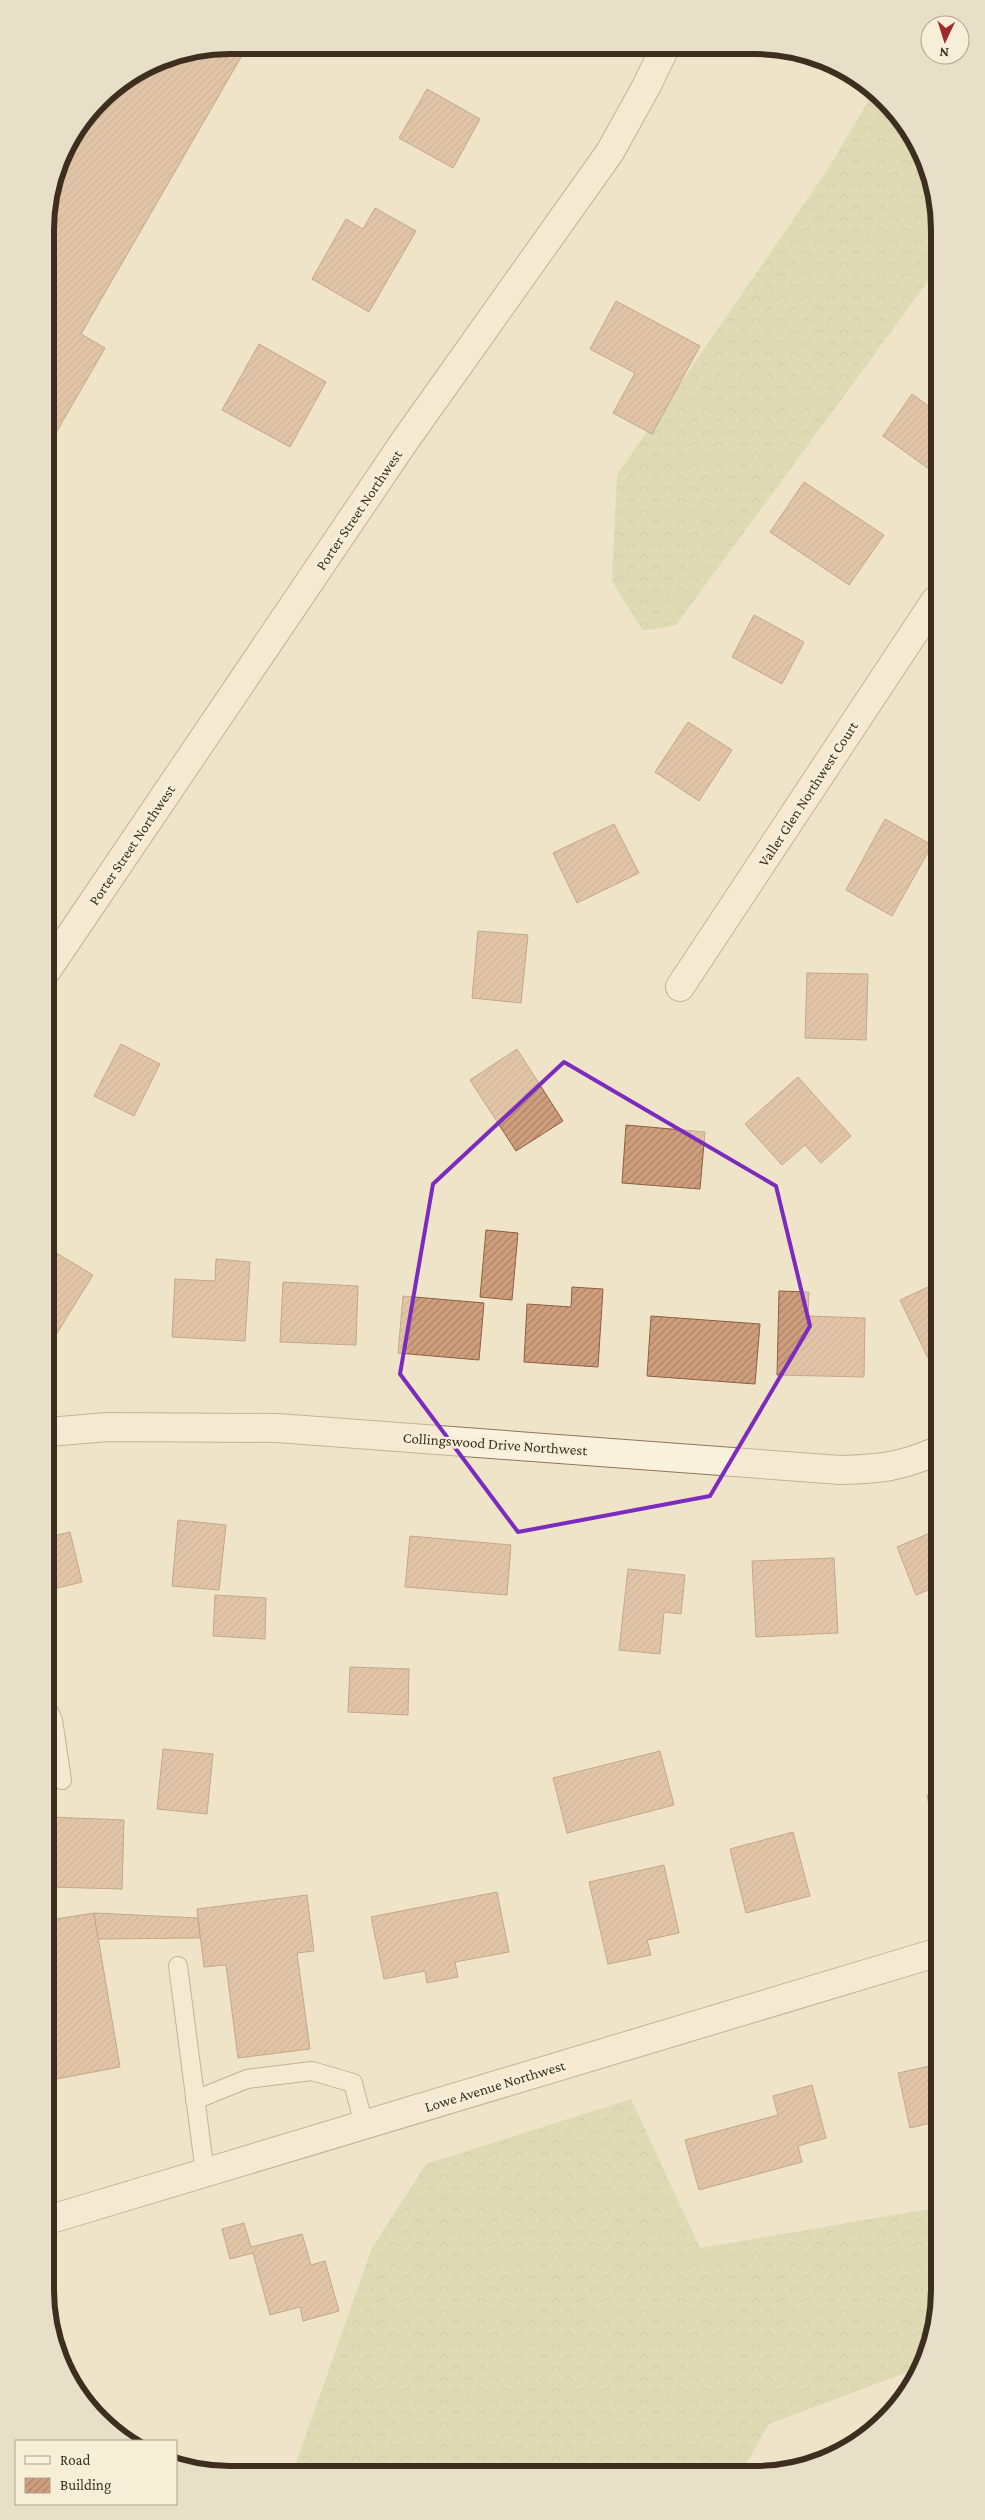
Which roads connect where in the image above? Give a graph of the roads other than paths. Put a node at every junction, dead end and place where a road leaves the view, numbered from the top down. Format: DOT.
graph roads {
  1 [pos="661,54"];
  2 [pos="931,607"];
  3 [pos="54,961"];
  4 [pos="680,987"];
  5 [pos="54,1432"];
  6 [pos="931,1454"];
  7 [pos="54,1727"];
  8 [pos="62,1780"];
  9 [pos="931,1954"];
  10 [pos="178,1966"];
  11 [pos="195,2100"];
  12 [pos="364,2125"];
  13 [pos="205,2173"];
  14 [pos="54,2218"];
  1 -- 3 [label="street, Porter Street Northwest"];
  2 -- 4 [label="street, Valler Glen Northwest Court"];
  5 -- 6 [label="street, Collingswood Drive Northwest"];
  7 -- 8 [label="lane"];
  9 -- 12 [label="street, Lowe Avenue Northwest"];
  10 -- 11 [label="lane"];
  11 -- 12 [label="lane"];
  11 -- 13 [label="lane"];
  12 -- 13 [label="street, Lowe Avenue Northwest"];
  13 -- 14 [label="street, Lowe Avenue Northwest"];
}
